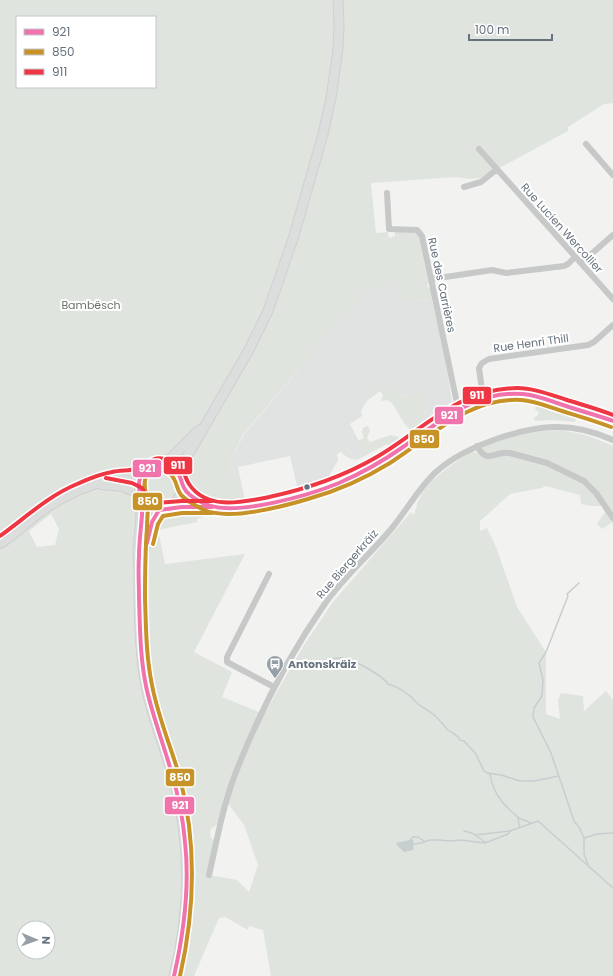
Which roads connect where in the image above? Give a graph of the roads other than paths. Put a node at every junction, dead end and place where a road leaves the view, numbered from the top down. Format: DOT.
graph roads {
  1 [pos="338,0"];
  2 [pos="586,144"];
  3 [pos="479,149"];
  4 [pos="496,170"];
  5 [pos="613,176"];
  6 [pos="464,187"];
  7 [pos="387,193"];
  8 [pos="613,236"];
  9 [pos="575,257"];
  10 [pos="581,263"];
  11 [pos="432,279"];
  12 [pos="613,299"];
  13 [pos="613,326"];
  14 [pos="482,398"];
  15 [pos="458,408"];
  16 [pos="613,421"];
  17 [pos="207,422"];
  18 [pos="613,440"];
  19 [pos="477,446"];
  20 [pos="158,464"];
  21 [pos="141,474"];
  22 [pos="97,483"];
  23 [pos="182,483"];
  24 [pos="139,496"];
  25 [pos="210,506"];
  26 [pos="164,509"];
  27 [pos="613,518"];
  28 [pos="0,543"];
  29 [pos="139,570"];
  30 [pos="269,574"];
  31 [pos="274,687"];
  32 [pos="209,875"];
  33 [pos="174,976"];
  1 -- 17 [label="main road"];
  2 -- 5 [label="street"];
  3 -- 4 [label="street, Rue Lucien Wercollier"];
  4 -- 6 [label="street"];
  4 -- 9 [label="street, Rue Lucien Wercollier"];
  7 -- 11 [label="street, Rue des Carrières"];
  8 -- 10 [label="street"];
  9 -- 10 [label="street, Rue Lucien Wercollier"];
  9 -- 11 [label="street"];
  10 -- 12 [label="street, Rue Lucien Wercollier"];
  11 -- 15 [label="street, Rue des Carrières"];
  13 -- 14 [label="street, Rue Henri Thill"];
  14 -- 15 [label="main road"];
  14 -- 16 [label="main road"];
  15 -- 25 [label="main road"];
  17 -- 20 [label="main road"];
  17 -- 23 [label="main road"];
  18 -- 19 [label="street, Rue Biergerkräiz"];
  19 -- 27 [label="street"];
  19 -- 31 [label="street, Rue Biergerkräiz"];
  20 -- 21 [label="main road"];
  20 -- 23 [label="main road"];
  21 -- 22 [label="main road"];
  21 -- 24 [label="main road"];
  22 -- 24 [label="main road"];
  22 -- 28 [label="main road"];
  23 -- 25 [label="main road"];
  23 -- 26 [label="main road"];
  24 -- 26 [label="main road"];
  24 -- 29 [label="main road"];
  25 -- 26 [label="main road"];
  26 -- 29 [label="main road"];
  29 -- 33 [label="main road"];
  30 -- 31 [label="street"];
  31 -- 32 [label="street, Rue Biergerkräiz"];
}
